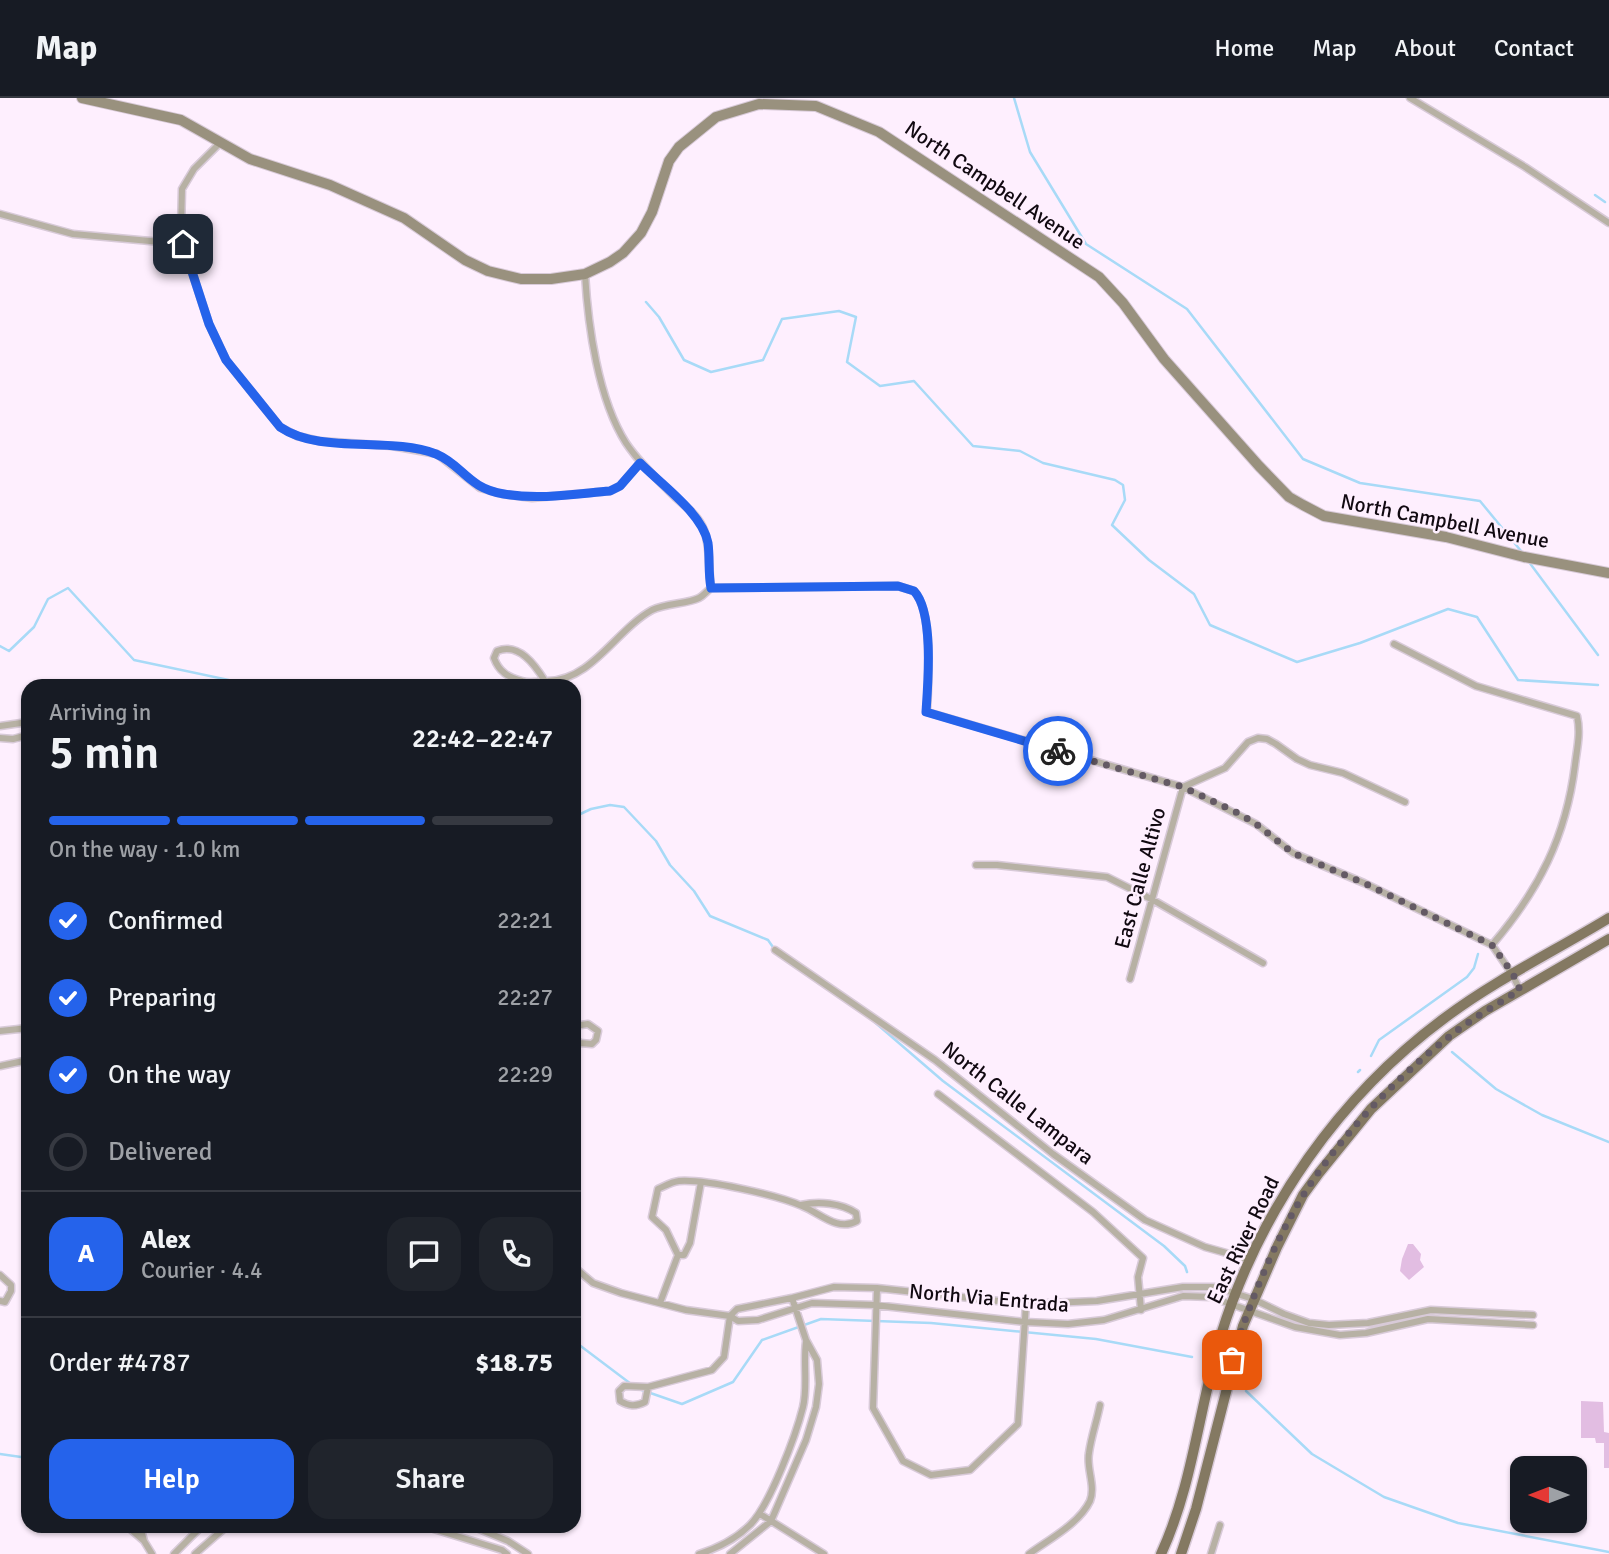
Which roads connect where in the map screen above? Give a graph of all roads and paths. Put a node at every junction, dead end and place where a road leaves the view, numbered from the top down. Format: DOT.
graph roads {
  1 [pos="82,98"];
  2 [pos="1410,98"];
  3 [pos="221,142"];
  4 [pos="0,214"];
  5 [pos="1609,223"];
  6 [pos="183,244"];
  7 [pos="585,274"];
  8 [pos="640,463"];
  9 [pos="1609,573"];
  10 [pos="711,588"];
  11 [pos="1395,644"];
  12 [pos="520,679"];
  13 [pos="543,679"];
  14 [pos="565,679"];
  15 [pos="21,723"];
  16 [pos="0,726"];
  17 [pos="21,737"];
  18 [pos="0,738"];
  19 [pos="1183,787"];
  20 [pos="1405,802"];
  21 [pos="976,865"];
  22 [pos="1153,900"];
  23 [pos="1609,918"];
  24 [pos="1609,939"];
  25 [pos="1492,945"];
  26 [pos="775,950"];
  27 [pos="1263,963"];
  28 [pos="1513,974"];
  29 [pos="1130,979"];
  30 [pos="1520,990"];
  31 [pos="581,1025"];
  32 [pos="21,1029"];
  33 [pos="0,1031"];
  34 [pos="581,1043"];
  35 [pos="21,1062"];
  36 [pos="0,1066"];
  37 [pos="938,1094"];
  38 [pos="701,1182"];
  39 [pos="802,1205"];
  40 [pos="678,1255"];
  41 [pos="1251,1259"];
  42 [pos="581,1273"];
  43 [pos="0,1275"];
  44 [pos="877,1288"];
  45 [pos="1138,1294"];
  46 [pos="792,1298"];
  47 [pos="1234,1298"];
  48 [pos="1253,1299"];
  49 [pos="2,1302"];
  50 [pos="660,1303"];
  51 [pos="1026,1304"];
  52 [pos="875,1305"];
  53 [pos="795,1308"];
  54 [pos="1141,1310"];
  55 [pos="1249,1310"];
  56 [pos="1533,1315"];
  57 [pos="730,1316"];
  58 [pos="1025,1322"];
  59 [pos="1533,1325"];
  60 [pos="806,1340"];
  61 [pos="648,1387"];
  62 [pos="1101,1405"];
  63 [pos="802,1409"];
  64 [pos="814,1413"];
  65 [pos="760,1514"];
  66 [pos="771,1521"];
  67 [pos="1220,1525"];
  68 [pos="135,1533"];
  69 [pos="142,1533"];
  70 [pos="195,1533"];
  71 [pos="219,1533"];
  72 [pos="447,1533"];
  73 [pos="489,1533"];
  74 [pos="144,1541"];
  75 [pos="810,1546"];
  76 [pos="152,1554"];
  77 [pos="174,1554"];
  78 [pos="195,1554"];
  79 [pos="507,1554"];
  80 [pos="528,1554"];
  81 [pos="699,1554"];
  82 [pos="730,1554"];
  83 [pos="805,1554"];
  84 [pos="824,1554"];
  85 [pos="1029,1554"];
  86 [pos="1161,1554"];
  87 [pos="1181,1554"];
  88 [pos="1211,1554"];
  1 -- 3 [label="main road, North Campbell Avenue"];
  2 -- 5 [label="street"];
  3 -- 6 [label="street"];
  3 -- 7 [label="main road, North Campbell Avenue"];
  4 -- 6 [label="street"];
  6 -- 8 [label="street"];
  7 -- 8 [label="street"];
  7 -- 9 [label="main road, North Campbell Avenue"];
  8 -- 10 [label="street"];
  10 -- 14 [label="street"];
  10 -- 19 [label="street"];
  11 -- 25 [label="street"];
  12 -- 13 [label="street"];
  15 -- 16 [label="street"];
  17 -- 18 [label="street"];
  19 -- 20 [label="street"];
  19 -- 22 [label="street, East Calle Altivo"];
  19 -- 25 [label="street"];
  21 -- 22 [label="street"];
  22 -- 27 [label="street"];
  22 -- 29 [label="street, East Calle Altivo"];
  23 -- 28 [label="main road, East River Road"];
  24 -- 30 [label="main road, East River Road"];
  25 -- 28 [label="street"];
  26 -- 41 [label="street, North Calle Lampara"];
  28 -- 30 [label="street"];
  28 -- 41 [label="main road, East River Road"];
  30 -- 48 [label="main road, East River Road"];
  31 -- 34 [label="street"];
  32 -- 33 [label="street"];
  35 -- 36 [label="street"];
  37 -- 45 [label="street, North Calle Lampara"];
  38 -- 39 [label="street"];
  38 -- 40 [label="street"];
  38 -- 40 [label="street"];
  39 -- 39 [label="street"];
  40 -- 50 [label="street"];
  41 -- 47 [label="main road, East River Road"];
  42 -- 50 [label="street, North Via Entrada"];
  43 -- 49 [label="street"];
  44 -- 46 [label="street, North Via Entrada"];
  44 -- 51 [label="street, North Via Entrada"];
  44 -- 52 [label="street"];
  45 -- 47 [label="street, North Via Entrada"];
  45 -- 51 [label="street, North Via Entrada"];
  45 -- 54 [label="street, North Calle Lampara"];
  46 -- 53 [label="street"];
  46 -- 57 [label="street, North Via Entrada"];
  47 -- 48 [label="street, North Via Entrada"];
  47 -- 54 [label="street, North Via Entrada"];
  47 -- 55 [label="street, North Via Entrada"];
  47 -- 86 [label="main road, East River Road"];
  48 -- 55 [label="main road, East River Road"];
  48 -- 56 [label="street, North Via Entrada"];
  50 -- 57 [label="street, North Via Entrada"];
  51 -- 58 [label="street"];
  52 -- 53 [label="street, North Via Entrada"];
  52 -- 58 [label="street, North Via Entrada"];
  52 -- 58 [label="street"];
  53 -- 57 [label="street, North Via Entrada"];
  53 -- 60 [label="street"];
  54 -- 58 [label="street, North Via Entrada"];
  55 -- 59 [label="street, North Via Entrada"];
  55 -- 87 [label="main road, East River Road"];
  57 -- 61 [label="street"];
  60 -- 63 [label="street"];
  60 -- 64 [label="street"];
  61 -- 61 [label="street"];
  62 -- 85 [label="street"];
  63 -- 64 [label="street"];
  63 -- 65 [label="street"];
  64 -- 66 [label="street"];
  65 -- 66 [label="street"];
  65 -- 81 [label="street"];
  66 -- 75 [label="street"];
  66 -- 82 [label="street"];
  67 -- 88 [label="street"];
  68 -- 74 [label="street"];
  69 -- 74 [label="street"];
  70 -- 77 [label="street"];
  71 -- 78 [label="street"];
  72 -- 79 [label="street"];
  73 -- 80 [label="street"];
  74 -- 76 [label="street"];
  75 -- 83 [label="street"];
  75 -- 84 [label="street"];
}
